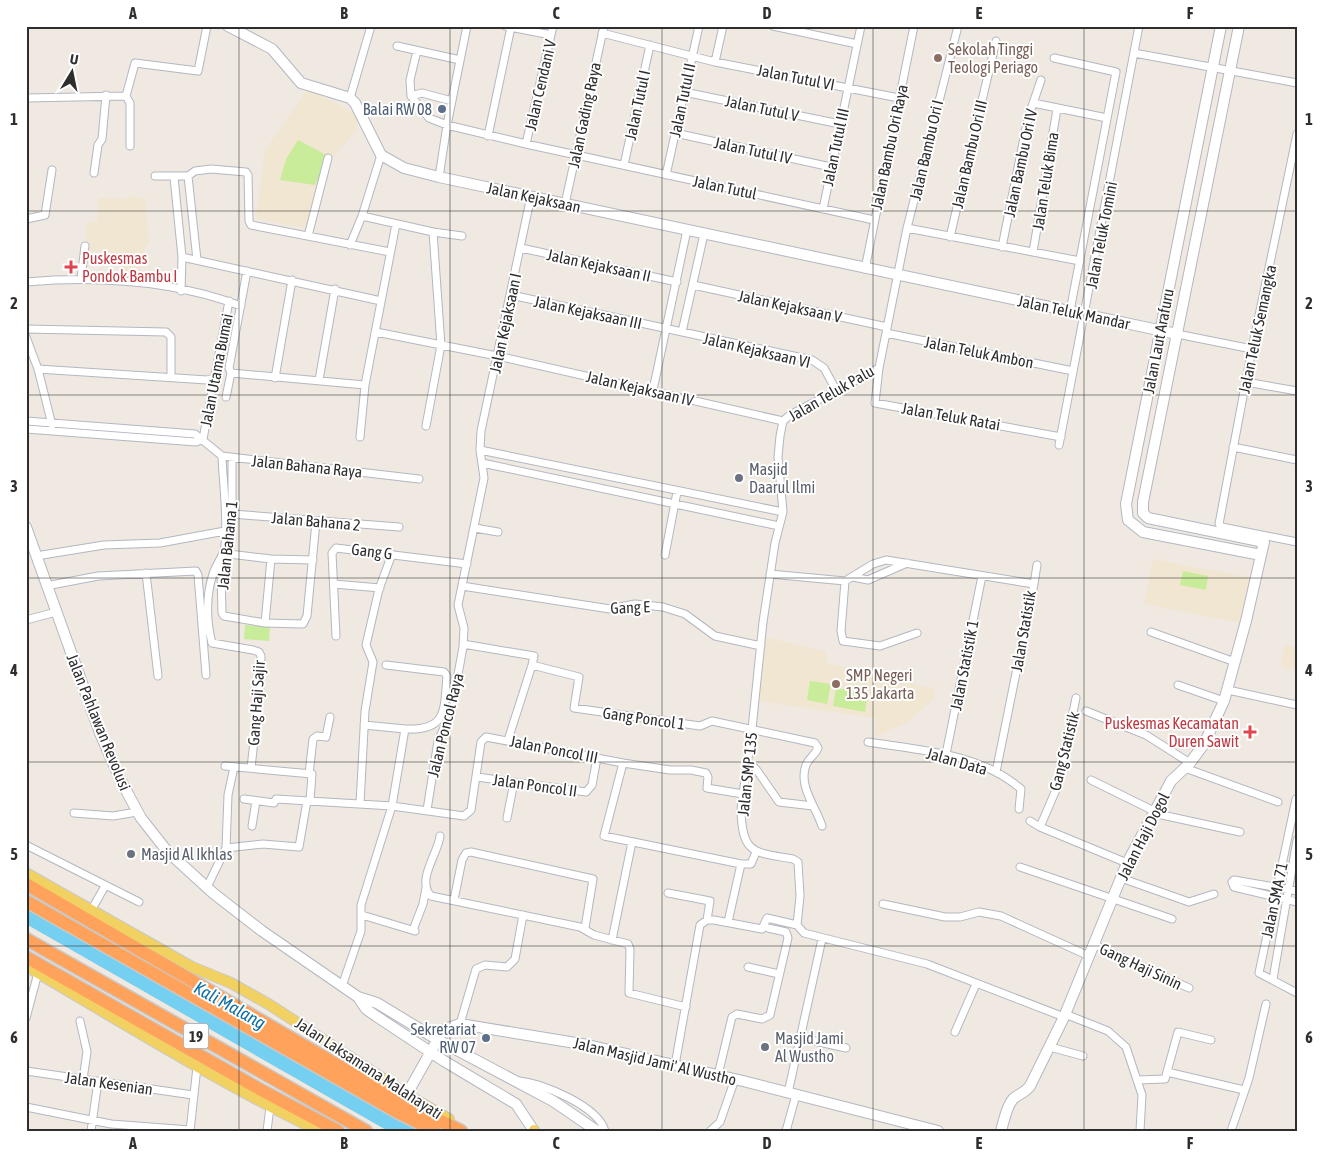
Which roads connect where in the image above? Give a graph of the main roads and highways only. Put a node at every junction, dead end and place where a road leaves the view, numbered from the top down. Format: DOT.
graph roads {
  1 [pos="26,869"];
  2 [pos="29,878"];
  3 [pos="26,902"];
  4 [pos="26,939"];
  5 [pos="26,957"];
  6 [pos="26,966"];
  7 [pos="319,1131"];
  8 [pos="338,1131"];
  9 [pos="366,1131"];
  10 [pos="435,1131"];
  11 [pos="461,1131"];
  12 [pos="466,1131"];
  1 -- 2 [label="main road, Jalan Laksamana Malahayati"];
  2 -- 11 [label="highway"];
  2 -- 12 [label="main road, Jalan Laksamana Malahayati"];
  3 -- 10 [label="highway, 19"];
  4 -- 9 [label="highway, 19"];
  5 -- 8 [label="highway"];
  6 -- 7 [label="main road"];
}
